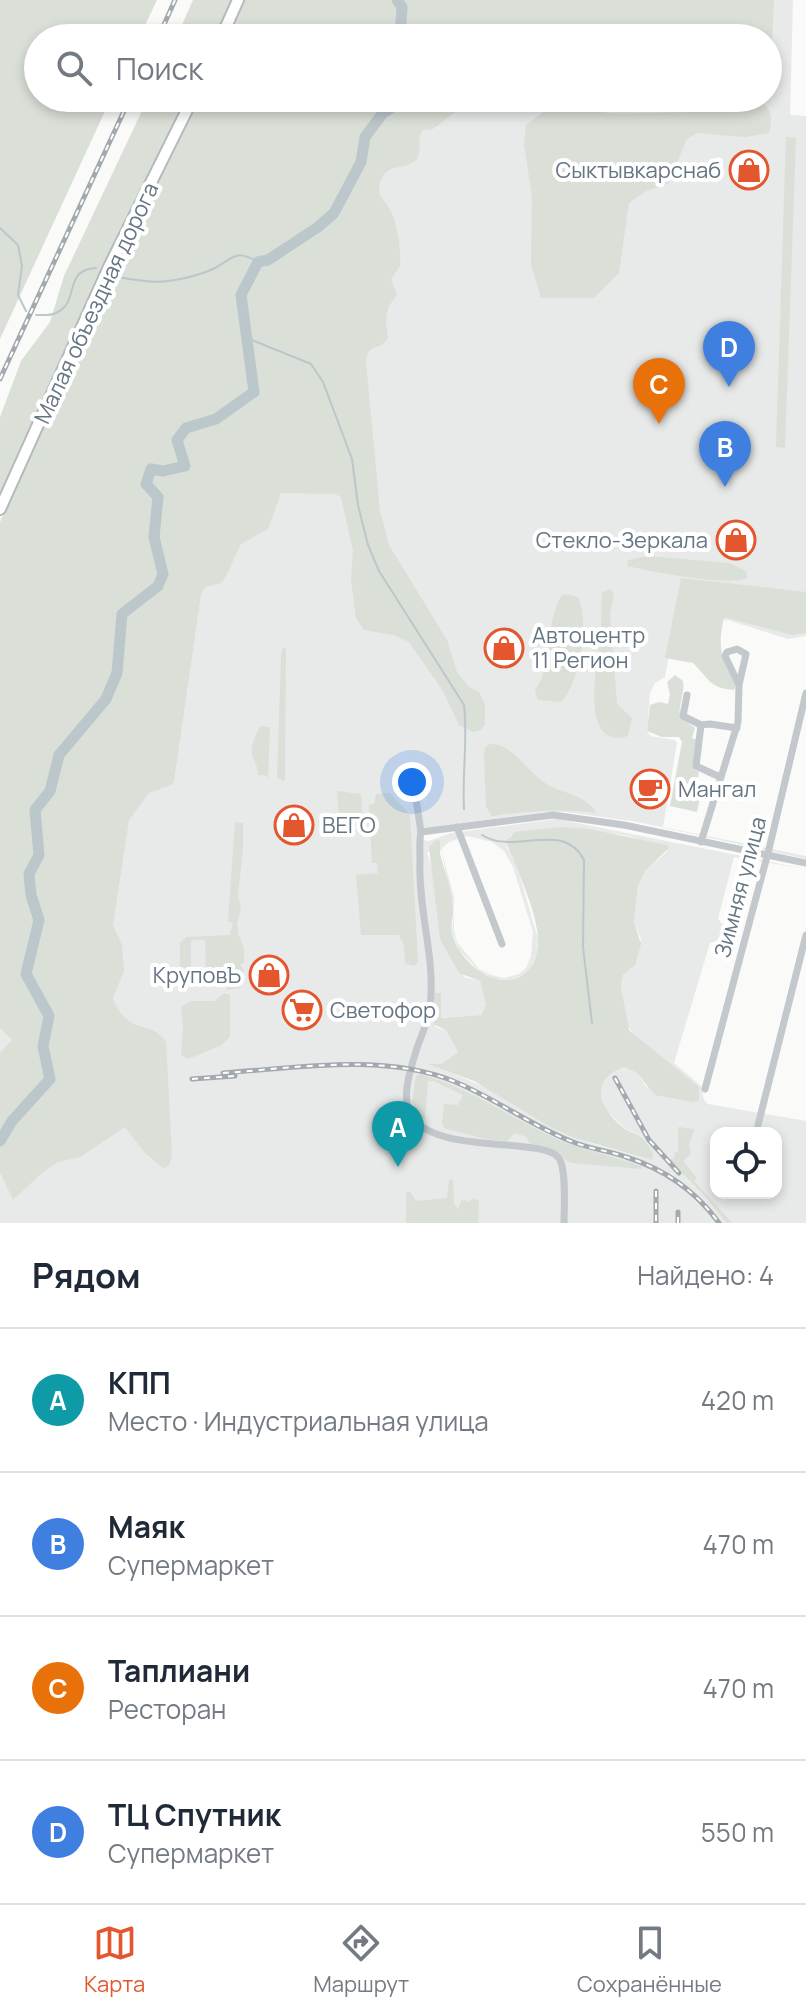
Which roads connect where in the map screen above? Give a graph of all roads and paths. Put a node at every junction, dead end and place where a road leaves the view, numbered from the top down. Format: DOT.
graph roads {
  1 [pos="238,0"];
  2 [pos="227,24"];
  3 [pos="186,112"];
  4 [pos="0,509"];
  5 [pos="739,685"];
  6 [pos="806,693"];
  7 [pos="687,695"];
  8 [pos="701,725"];
  9 [pos="737,728"];
  10 [pos="720,777"];
  11 [pos="409,784"];
  12 [pos="457,827"];
  13 [pos="420,833"];
  14 [pos="701,842"];
  15 [pos="766,855"];
  16 [pos="806,863"];
  17 [pos="806,935"];
  18 [pos="502,944"];
  19 [pos="705,1089"];
  20 [pos="758,1125"];
  21 [pos="564,1223"];
  1 -- 2 [label="street"];
  3 -- 4 [label="street, Малая объездная дорога"];
  5 -- 5 [label="street"];
  5 -- 9 [label="street"];
  6 -- 15 [label="street, Зимняя улица"];
  7 -- 8 [label="street"];
  8 -- 9 [label="street"];
  8 -- 10 [label="street"];
  9 -- 10 [label="street"];
  10 -- 14 [label="street"];
  11 -- 13 [label="street"];
  12 -- 13 [label="street"];
  12 -- 14 [label="street"];
  12 -- 18 [label="street"];
  13 -- 21 [label="street"];
  14 -- 15 [label="street"];
  15 -- 16 [label="street"];
  15 -- 19 [label="street, Зимняя улица"];
  17 -- 20 [label="street"];
}
